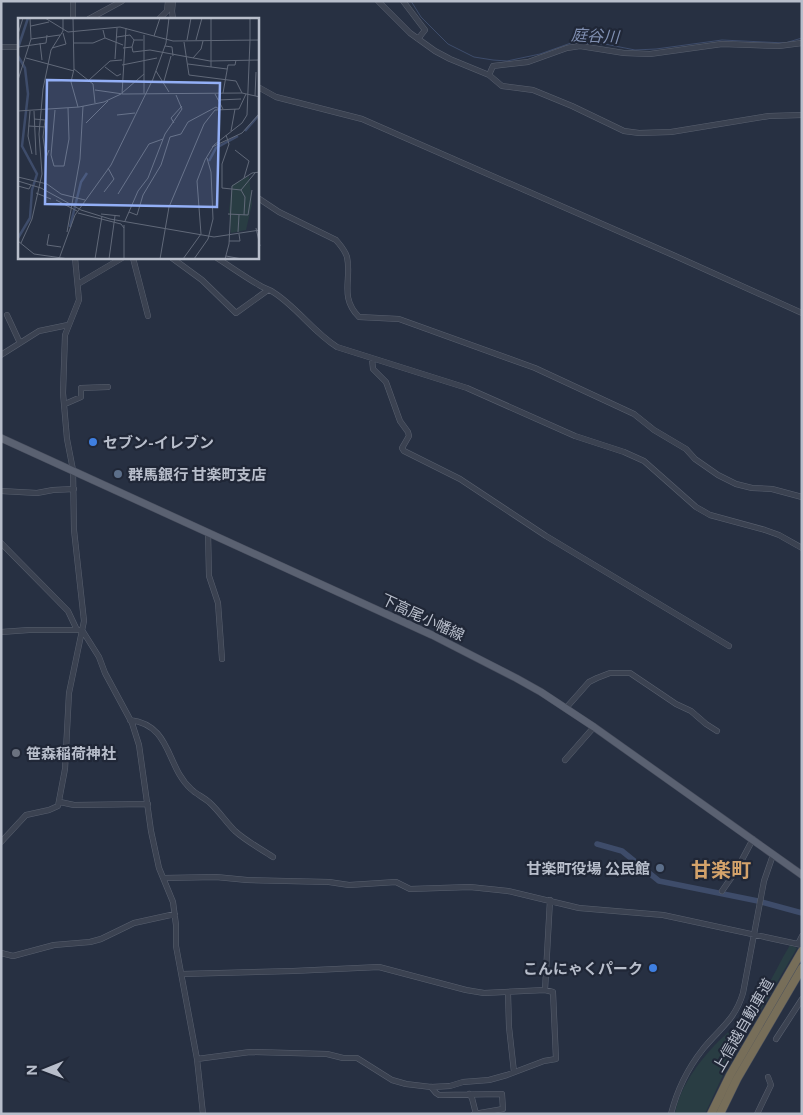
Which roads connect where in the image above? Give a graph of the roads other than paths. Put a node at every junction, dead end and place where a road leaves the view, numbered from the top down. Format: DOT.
graph roads {
  1 [pos="72,1"];
  2 [pos="122,1"];
  3 [pos="168,1"];
  4 [pos="172,1"];
  5 [pos="378,1"];
  6 [pos="403,1"];
  7 [pos="113,4"];
  8 [pos="73,18"];
  9 [pos="90,18"];
  10 [pos="160,18"];
  11 [pos="173,18"];
  12 [pos="418,39"];
  13 [pos="802,43"];
  14 [pos="1,47"];
  15 [pos="18,47"];
  16 [pos="489,75"];
  17 [pos="259,88"];
  18 [pos="802,115"];
  19 [pos="259,199"];
  20 [pos="75,259"];
  21 [pos="120,259"];
  22 [pos="133,259"];
  23 [pos="173,259"];
  24 [pos="219,259"];
  25 [pos="78,284"];
  26 [pos="268,290"];
  27 [pos="802,313"];
  28 [pos="6,315"];
  29 [pos="148,316"];
  30 [pos="68,325"];
  31 [pos="20,342"];
  32 [pos="1,355"];
  33 [pos="372,358"];
  34 [pos="108,387"];
  35 [pos="65,404"];
  36 [pos="1,438"];
  37 [pos="73,470"];
  38 [pos="74,489"];
  39 [pos="1,491"];
  40 [pos="802,497"];
  41 [pos="208,532"];
  42 [pos="1,543"];
  43 [pos="802,548"];
  44 [pos="80,630"];
  45 [pos="1,632"];
  46 [pos="729,646"];
  47 [pos="222,659"];
  48 [pos="566,708"];
  49 [pos="130,720"];
  50 [pos="594,727"];
  51 [pos="717,731"];
  52 [pos="565,760"];
  53 [pos="60,802"];
  54 [pos="148,804"];
  55 [pos="753,839"];
  56 [pos="1,842"];
  57 [pos="773,855"];
  58 [pos="273,857"];
  59 [pos="802,875"];
  60 [pos="164,878"];
  61 [pos="722,892"];
  62 [pos="550,900"];
  63 [pos="175,914"];
  64 [pos="754,934"];
  65 [pos="802,936"];
  66 [pos="800,947"];
  67 [pos="1,953"];
  68 [pos="802,968"];
  69 [pos="182,974"];
  70 [pos="545,990"];
  71 [pos="508,993"];
  72 [pos="802,999"];
  73 [pos="776,1039"];
  74 [pos="197,1059"];
  75 [pos="514,1072"];
  76 [pos="768,1077"];
  77 [pos="431,1087"];
  78 [pos="469,1094"];
  79 [pos="203,1114"];
  80 [pos="476,1114"];
  81 [pos="671,1114"];
  82 [pos="711,1114"];
  83 [pos="720,1114"];
  84 [pos="757,1114"];
  1 -- 8 [label="street"];
  2 -- 7 [label="street"];
  3 -- 10 [label="street"];
  4 -- 11 [label="street"];
  5 -- 12 [label="street"];
  6 -- 12 [label="street"];
  7 -- 9 [label="street"];
  12 -- 16 [label="street"];
  13 -- 16 [label="street"];
  14 -- 15 [label="street"];
  16 -- 18 [label="street"];
  17 -- 27 [label="street"];
  19 -- 40 [label="street"];
  20 -- 25 [label="street"];
  21 -- 25 [label="street"];
  22 -- 29 [label="street"];
  23 -- 26 [label="street"];
  24 -- 26 [label="street"];
  25 -- 30 [label="street"];
  26 -- 33 [label="street"];
  28 -- 31 [label="street"];
  30 -- 31 [label="street"];
  30 -- 35 [label="street"];
  31 -- 32 [label="street"];
  33 -- 43 [label="street"];
  33 -- 46 [label="street"];
  34 -- 35 [label="street"];
  35 -- 37 [label="street"];
  36 -- 37 [label="main road, 下高尾小幡線"];
  37 -- 38 [label="street"];
  37 -- 41 [label="main road, 下高尾小幡線"];
  38 -- 39 [label="street"];
  38 -- 44 [label="street"];
  41 -- 47 [label="street"];
  41 -- 48 [label="main road, 下高尾小幡線"];
  42 -- 44 [label="street"];
  44 -- 45 [label="street"];
  44 -- 49 [label="street"];
  44 -- 53 [label="street"];
  48 -- 50 [label="main road, 下高尾小幡線"];
  48 -- 51 [label="street"];
  49 -- 54 [label="street"];
  49 -- 58 [label="street"];
  50 -- 52 [label="street"];
  50 -- 55 [label="main road, 下高尾小幡線"];
  53 -- 54 [label="street"];
  53 -- 56 [label="street"];
  54 -- 60 [label="street"];
  55 -- 57 [label="main road, 下高尾小幡線"];
  55 -- 61 [label="street"];
  57 -- 59 [label="main road, 下高尾小幡線"];
  57 -- 64 [label="street"];
  60 -- 62 [label="street"];
  60 -- 63 [label="street"];
  62 -- 64 [label="street"];
  62 -- 70 [label="street"];
  63 -- 67 [label="street"];
  63 -- 69 [label="street"];
  64 -- 66 [label="street"];
  64 -- 81 [label="street"];
  65 -- 66 [label="street"];
  66 -- 82 [label="highway, 上信越自動車道"];
  68 -- 83 [label="highway, 上信越自動車道"];
  69 -- 71 [label="street"];
  69 -- 74 [label="street"];
  70 -- 71 [label="street"];
  70 -- 75 [label="street"];
  71 -- 75 [label="street"];
  72 -- 73 [label="street"];
  74 -- 77 [label="street"];
  74 -- 79 [label="street"];
  75 -- 77 [label="street"];
  76 -- 84 [label="street"];
  77 -- 78 [label="street"];
  78 -- 80 [label="street"];
  78 -- 80 [label="street"];
}
